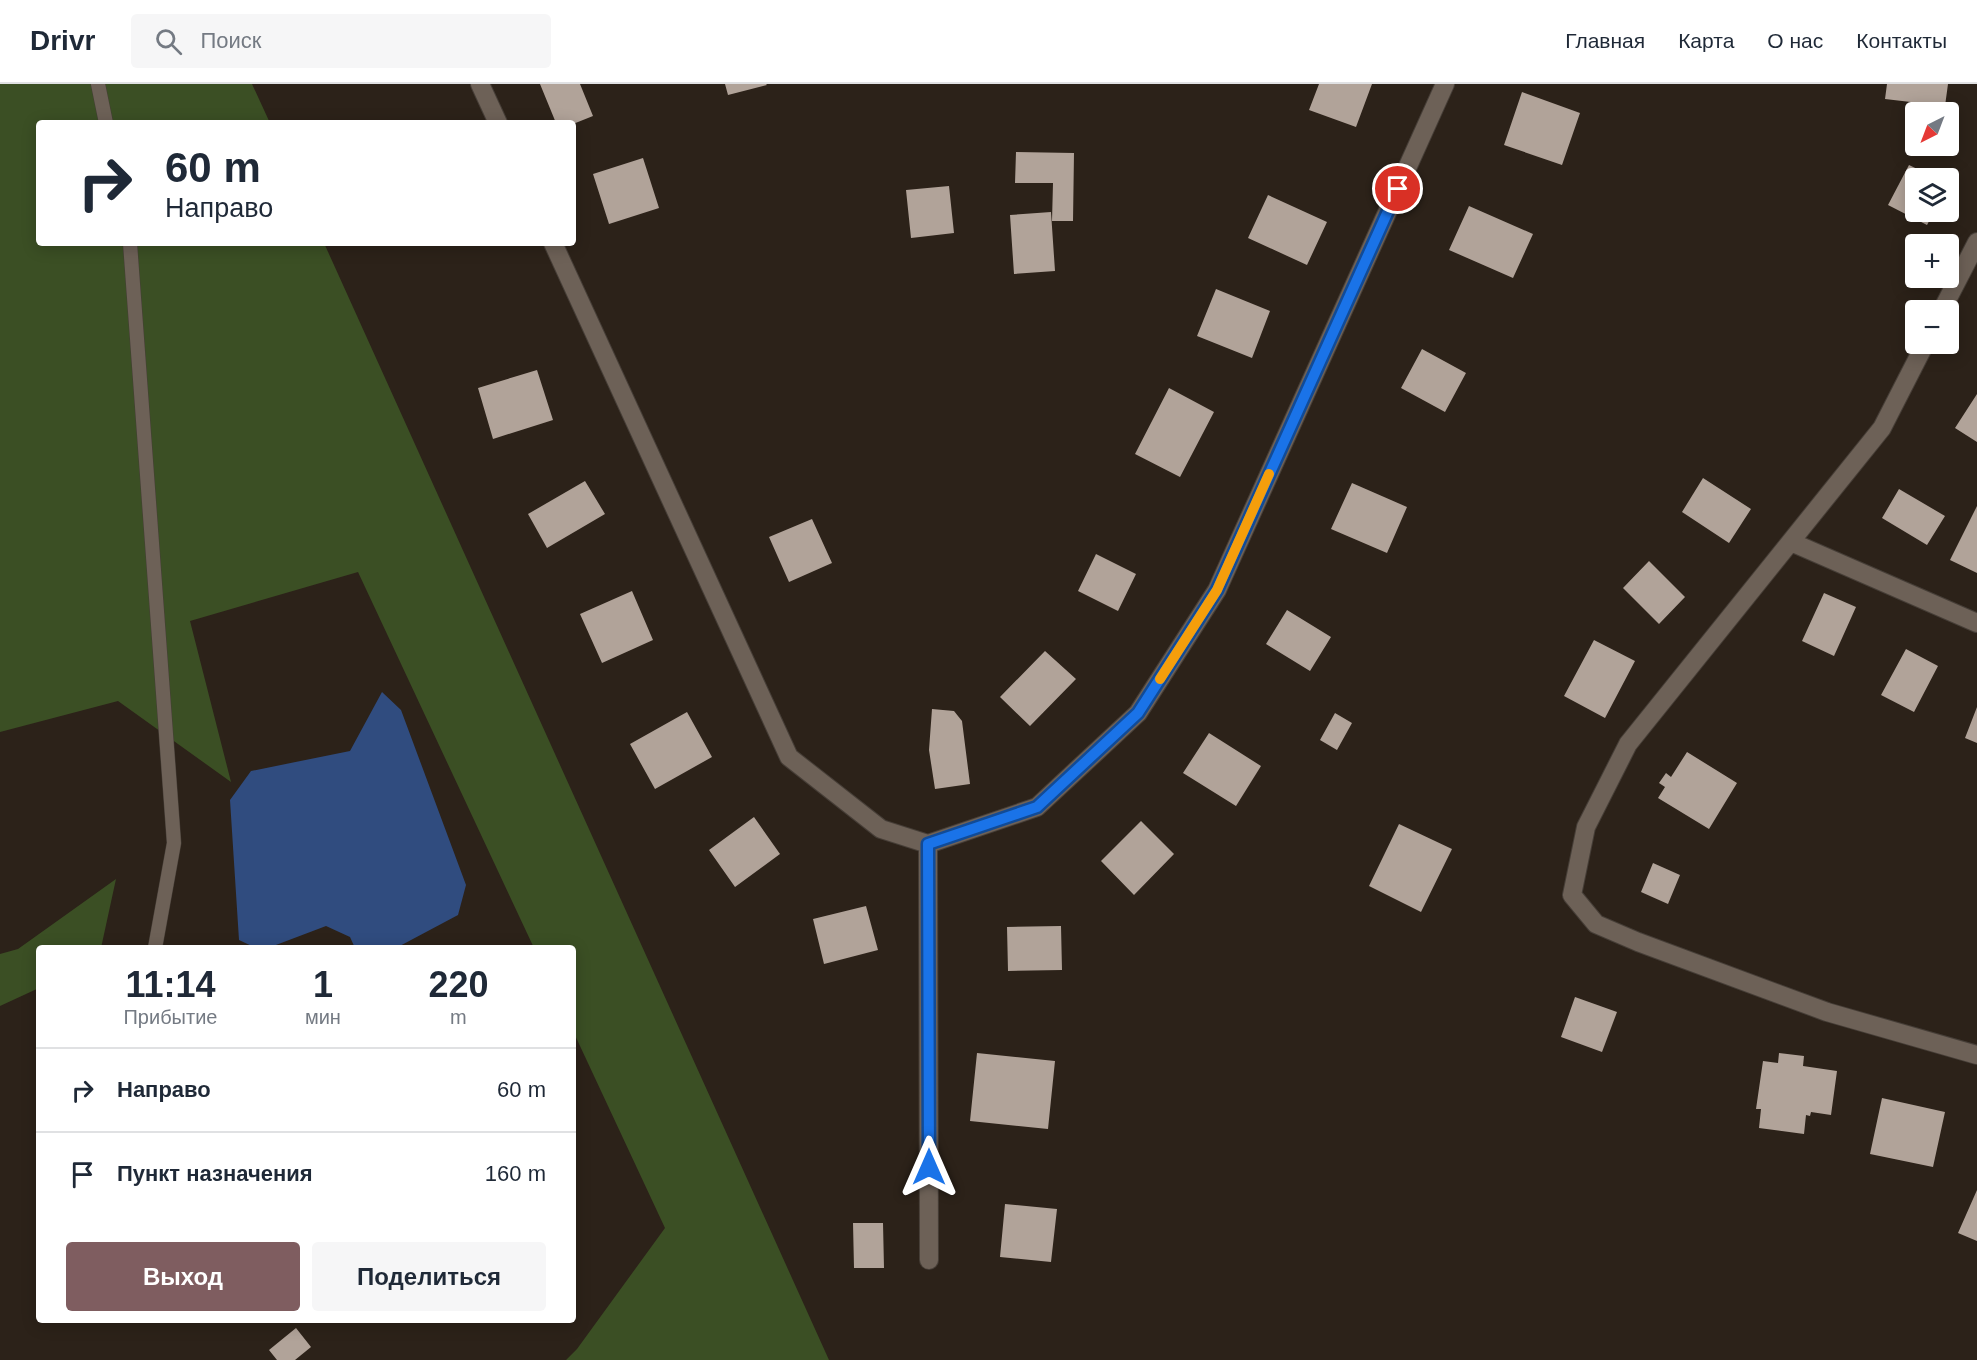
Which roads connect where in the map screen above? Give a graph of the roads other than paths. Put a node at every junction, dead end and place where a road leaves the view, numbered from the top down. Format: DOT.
graph roads {
  1 [pos="98,84"];
  2 [pos="480,84"];
  3 [pos="1445,84"];
  4 [pos="105,120"];
  5 [pos="497,120"];
  6 [pos="1977,242"];
  7 [pos="130,246"];
  8 [pos="554,246"];
  9 [pos="1947,300"];
  10 [pos="1920,354"];
  11 [pos="1791,542"];
  12 [pos="1977,623"];
  13 [pos="928,844"];
  14 [pos="155,945"];
  15 [pos="1977,1055"];
  16 [pos="929,1260"];
  1 -- 4 [label="lane"];
  2 -- 5 [label="street"];
  3 -- 13 [label="street"];
  6 -- 9 [label="street"];
  7 -- 14 [label="lane"];
  8 -- 13 [label="street"];
  10 -- 11 [label="street"];
  11 -- 12 [label="street"];
  11 -- 15 [label="street"];
  13 -- 16 [label="street"];
}
